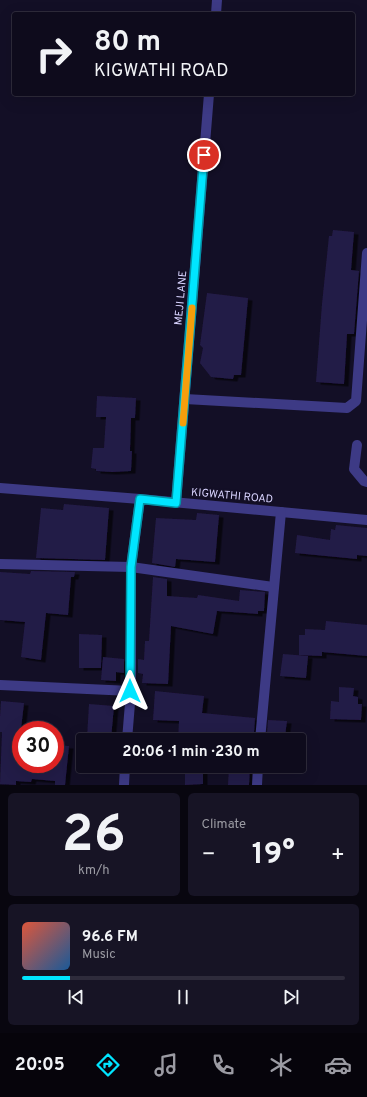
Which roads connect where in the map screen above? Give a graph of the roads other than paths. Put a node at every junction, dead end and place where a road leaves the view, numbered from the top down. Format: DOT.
graph roads {
  1 [pos="217,0"];
  2 [pos="216,12"];
  3 [pos="209,96"];
  4 [pos="367,253"];
  5 [pos="185,399"];
  6 [pos="357,445"];
  7 [pos="367,482"];
  8 [pos="0,488"];
  9 [pos="140,499"];
  10 [pos="176,503"];
  11 [pos="281,512"];
  12 [pos="367,520"];
  13 [pos="0,564"];
  14 [pos="131,567"];
  15 [pos="273,587"];
  16 [pos="0,685"];
  17 [pos="130,691"];
  18 [pos="127,733"];
  19 [pos="261,733"];
  20 [pos="125,773"];
  21 [pos="258,773"];
  22 [pos="124,785"];
  23 [pos="257,785"];
  1 -- 2 [label="street"];
  3 -- 5 [label="street, MEJI LANE"];
  4 -- 5 [label="street"];
  5 -- 10 [label="street, MEJI LANE"];
  6 -- 7 [label="street"];
  8 -- 9 [label="street, KIGWATHI ROAD"];
  9 -- 10 [label="street, KIGWATHI ROAD"];
  9 -- 14 [label="street"];
  10 -- 11 [label="street, KIGWATHI ROAD"];
  11 -- 12 [label="street, KIGWATHI ROAD"];
  11 -- 15 [label="street"];
  13 -- 14 [label="street"];
  14 -- 15 [label="street"];
  14 -- 17 [label="street"];
  15 -- 19 [label="street"];
  16 -- 17 [label="street"];
  17 -- 18 [label="street"];
  20 -- 22 [label="street"];
  21 -- 23 [label="street"];
}
